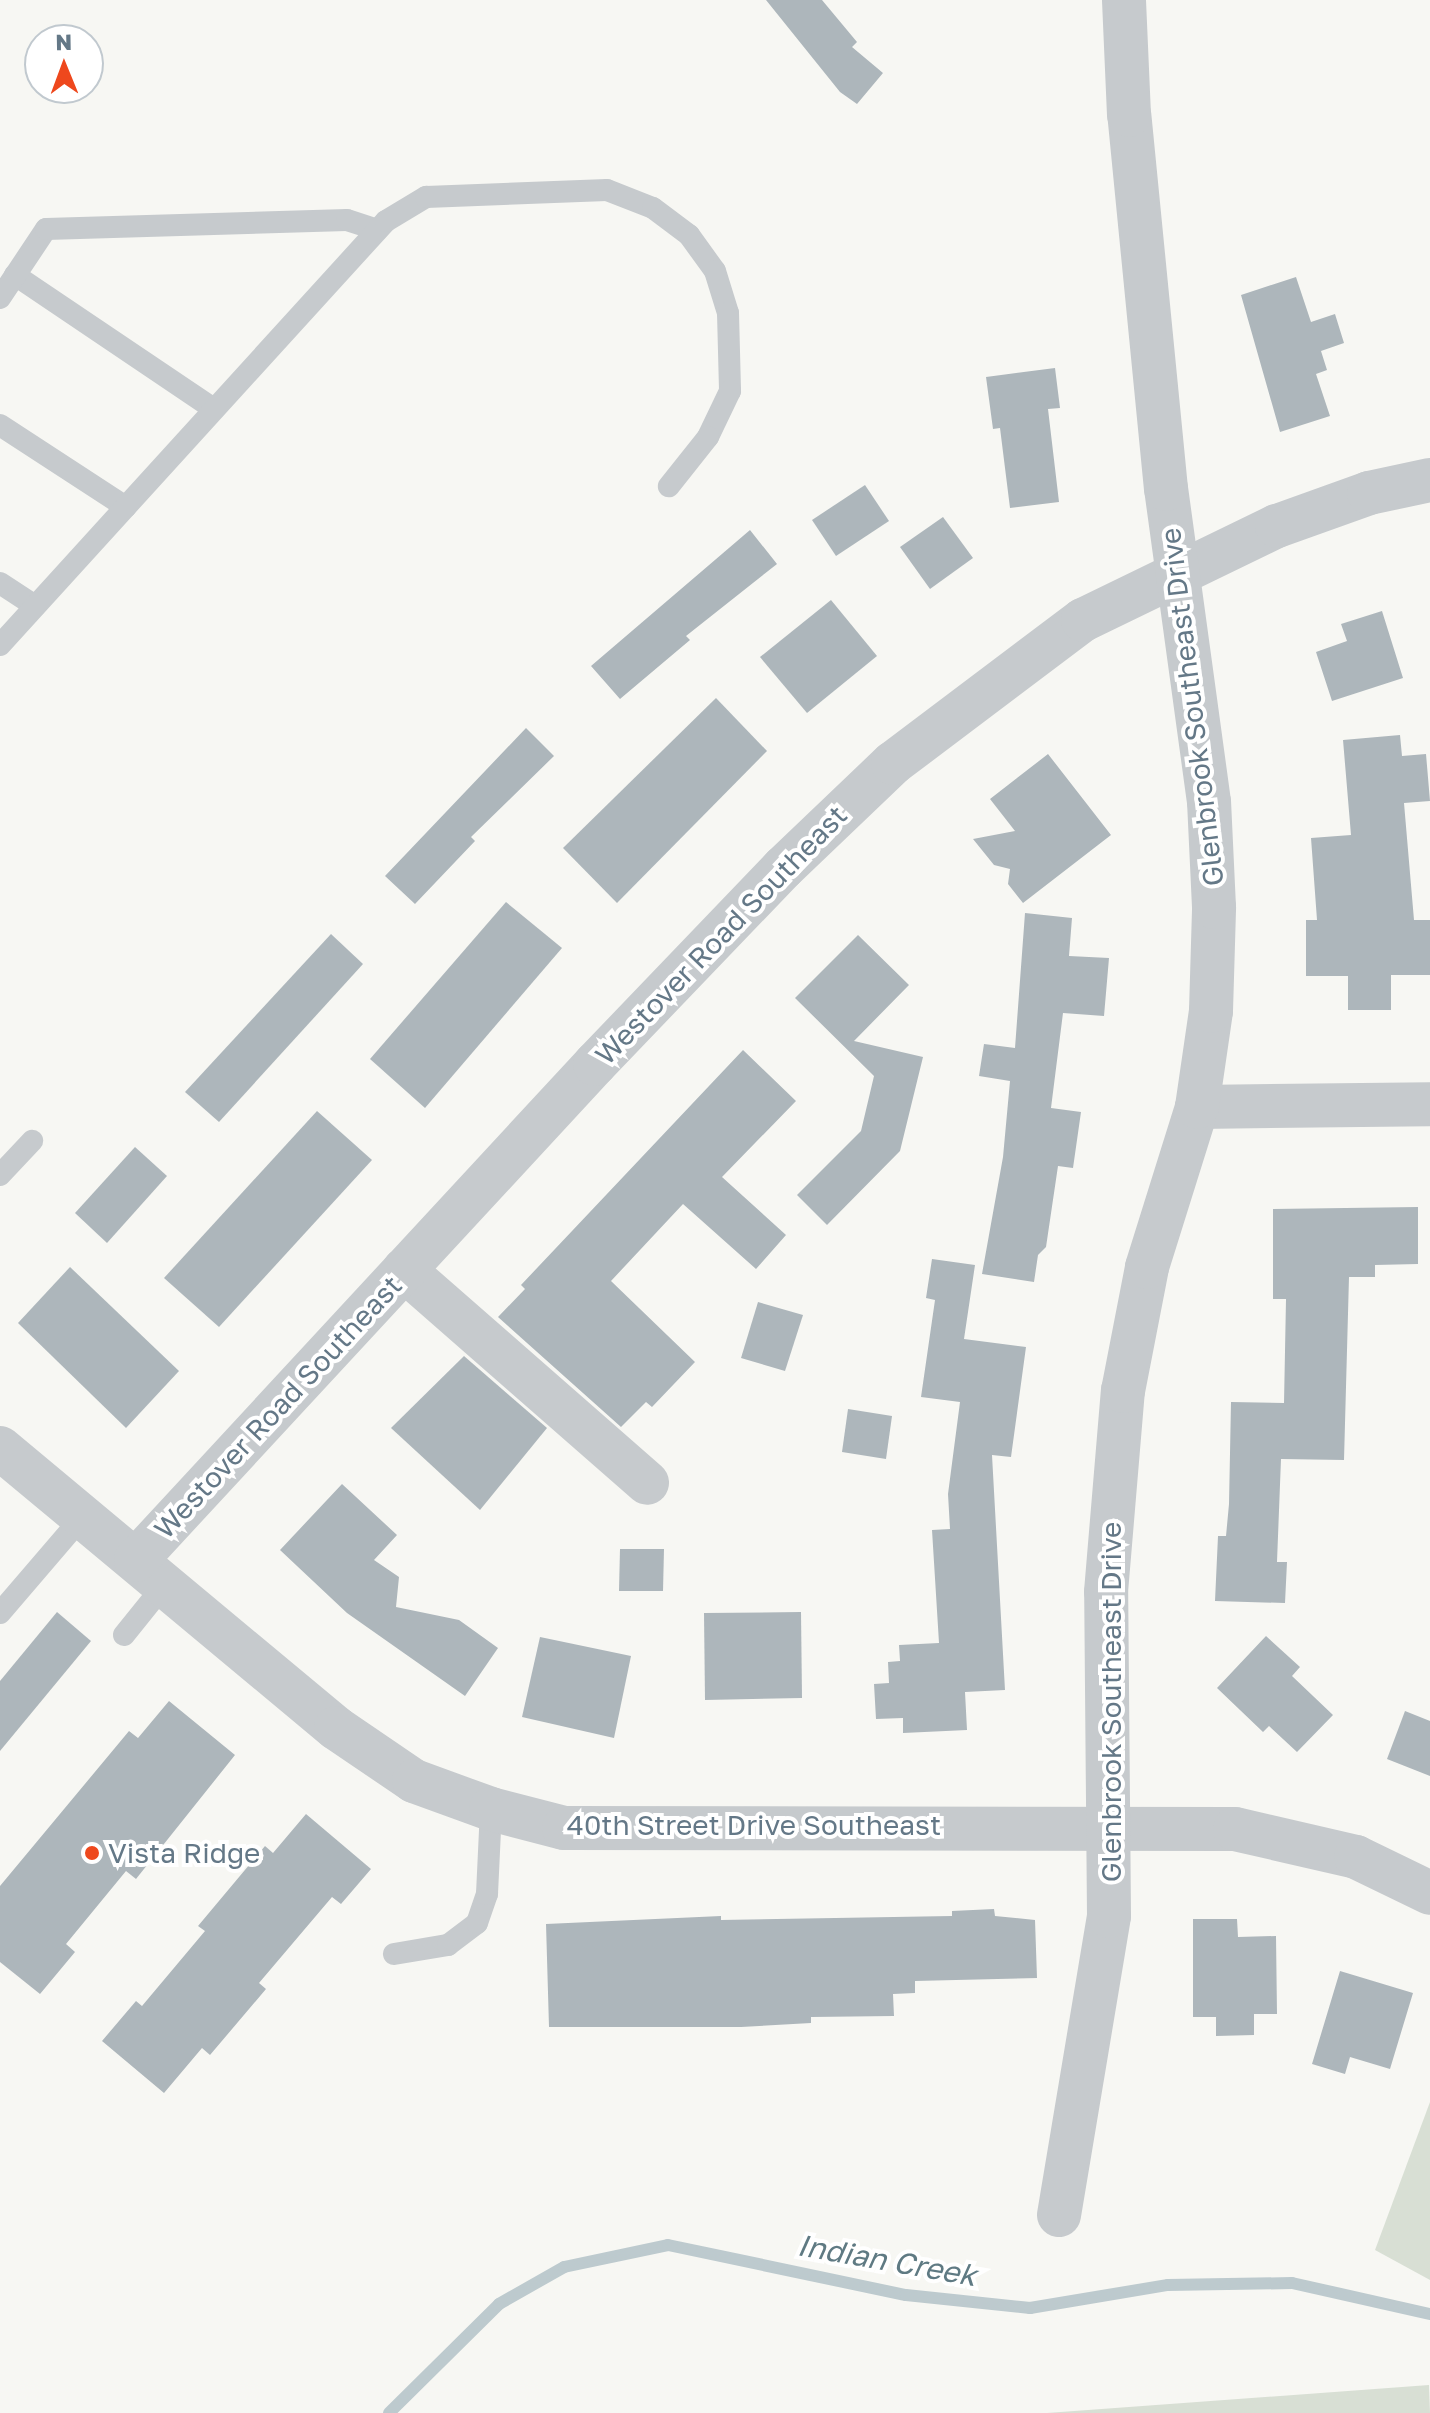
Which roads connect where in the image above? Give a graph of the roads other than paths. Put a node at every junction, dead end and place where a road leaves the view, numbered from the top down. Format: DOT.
graph roads {
  1 [pos="1124,0"];
  2 [pos="377,230"];
  3 [pos="15,275"];
  4 [pos="0,298"];
  5 [pos="214,409"];
  6 [pos="0,425"];
  7 [pos="1430,480"];
  8 [pos="669,486"];
  9 [pos="126,507"];
  10 [pos="1177,572"];
  11 [pos="0,583"];
  12 [pos="35,606"];
  13 [pos="0,645"];
  14 [pos="1430,1104"];
  15 [pos="1197,1107"];
  16 [pos="32,1141"];
  17 [pos="0,1175"];
  18 [pos="404,1270"];
  19 [pos="0,1448"];
  20 [pos="647,1483"];
  21 [pos="83,1516"];
  22 [pos="150,1572"];
  23 [pos="0,1613"];
  24 [pos="124,1635"];
  25 [pos="491,1809"];
  26 [pos="1111,1825"];
  27 [pos="1430,1893"];
  28 [pos="394,1954"];
  29 [pos="1059,2215"];
  1 -- 10 [label="street, Glenbrook Southeast Drive"];
  2 -- 3 [label="lane"];
  2 -- 5 [label="lane"];
  2 -- 8 [label="lane"];
  3 -- 4 [label="lane"];
  3 -- 5 [label="lane"];
  5 -- 9 [label="lane"];
  6 -- 9 [label="lane"];
  7 -- 10 [label="street, Westover Road Southeast"];
  9 -- 12 [label="lane"];
  10 -- 15 [label="street, Glenbrook Southeast Drive"];
  10 -- 18 [label="street, Westover Road Southeast"];
  11 -- 12 [label="lane"];
  12 -- 13 [label="lane"];
  14 -- 15 [label="street"];
  15 -- 26 [label="street, Glenbrook Southeast Drive"];
  16 -- 17 [label="lane"];
  18 -- 20 [label="street"];
  18 -- 22 [label="street, Westover Road Southeast"];
  19 -- 21 [label="street, 40th Street Drive Southeast"];
  21 -- 22 [label="street, 40th Street Drive Southeast"];
  21 -- 23 [label="lane"];
  22 -- 24 [label="lane"];
  22 -- 25 [label="street, 40th Street Drive Southeast"];
  25 -- 26 [label="street, 40th Street Drive Southeast"];
  25 -- 28 [label="lane"];
  26 -- 27 [label="street, 40th Street Drive Southeast"];
  26 -- 29 [label="street, Glenbrook Southeast Drive"];
}
